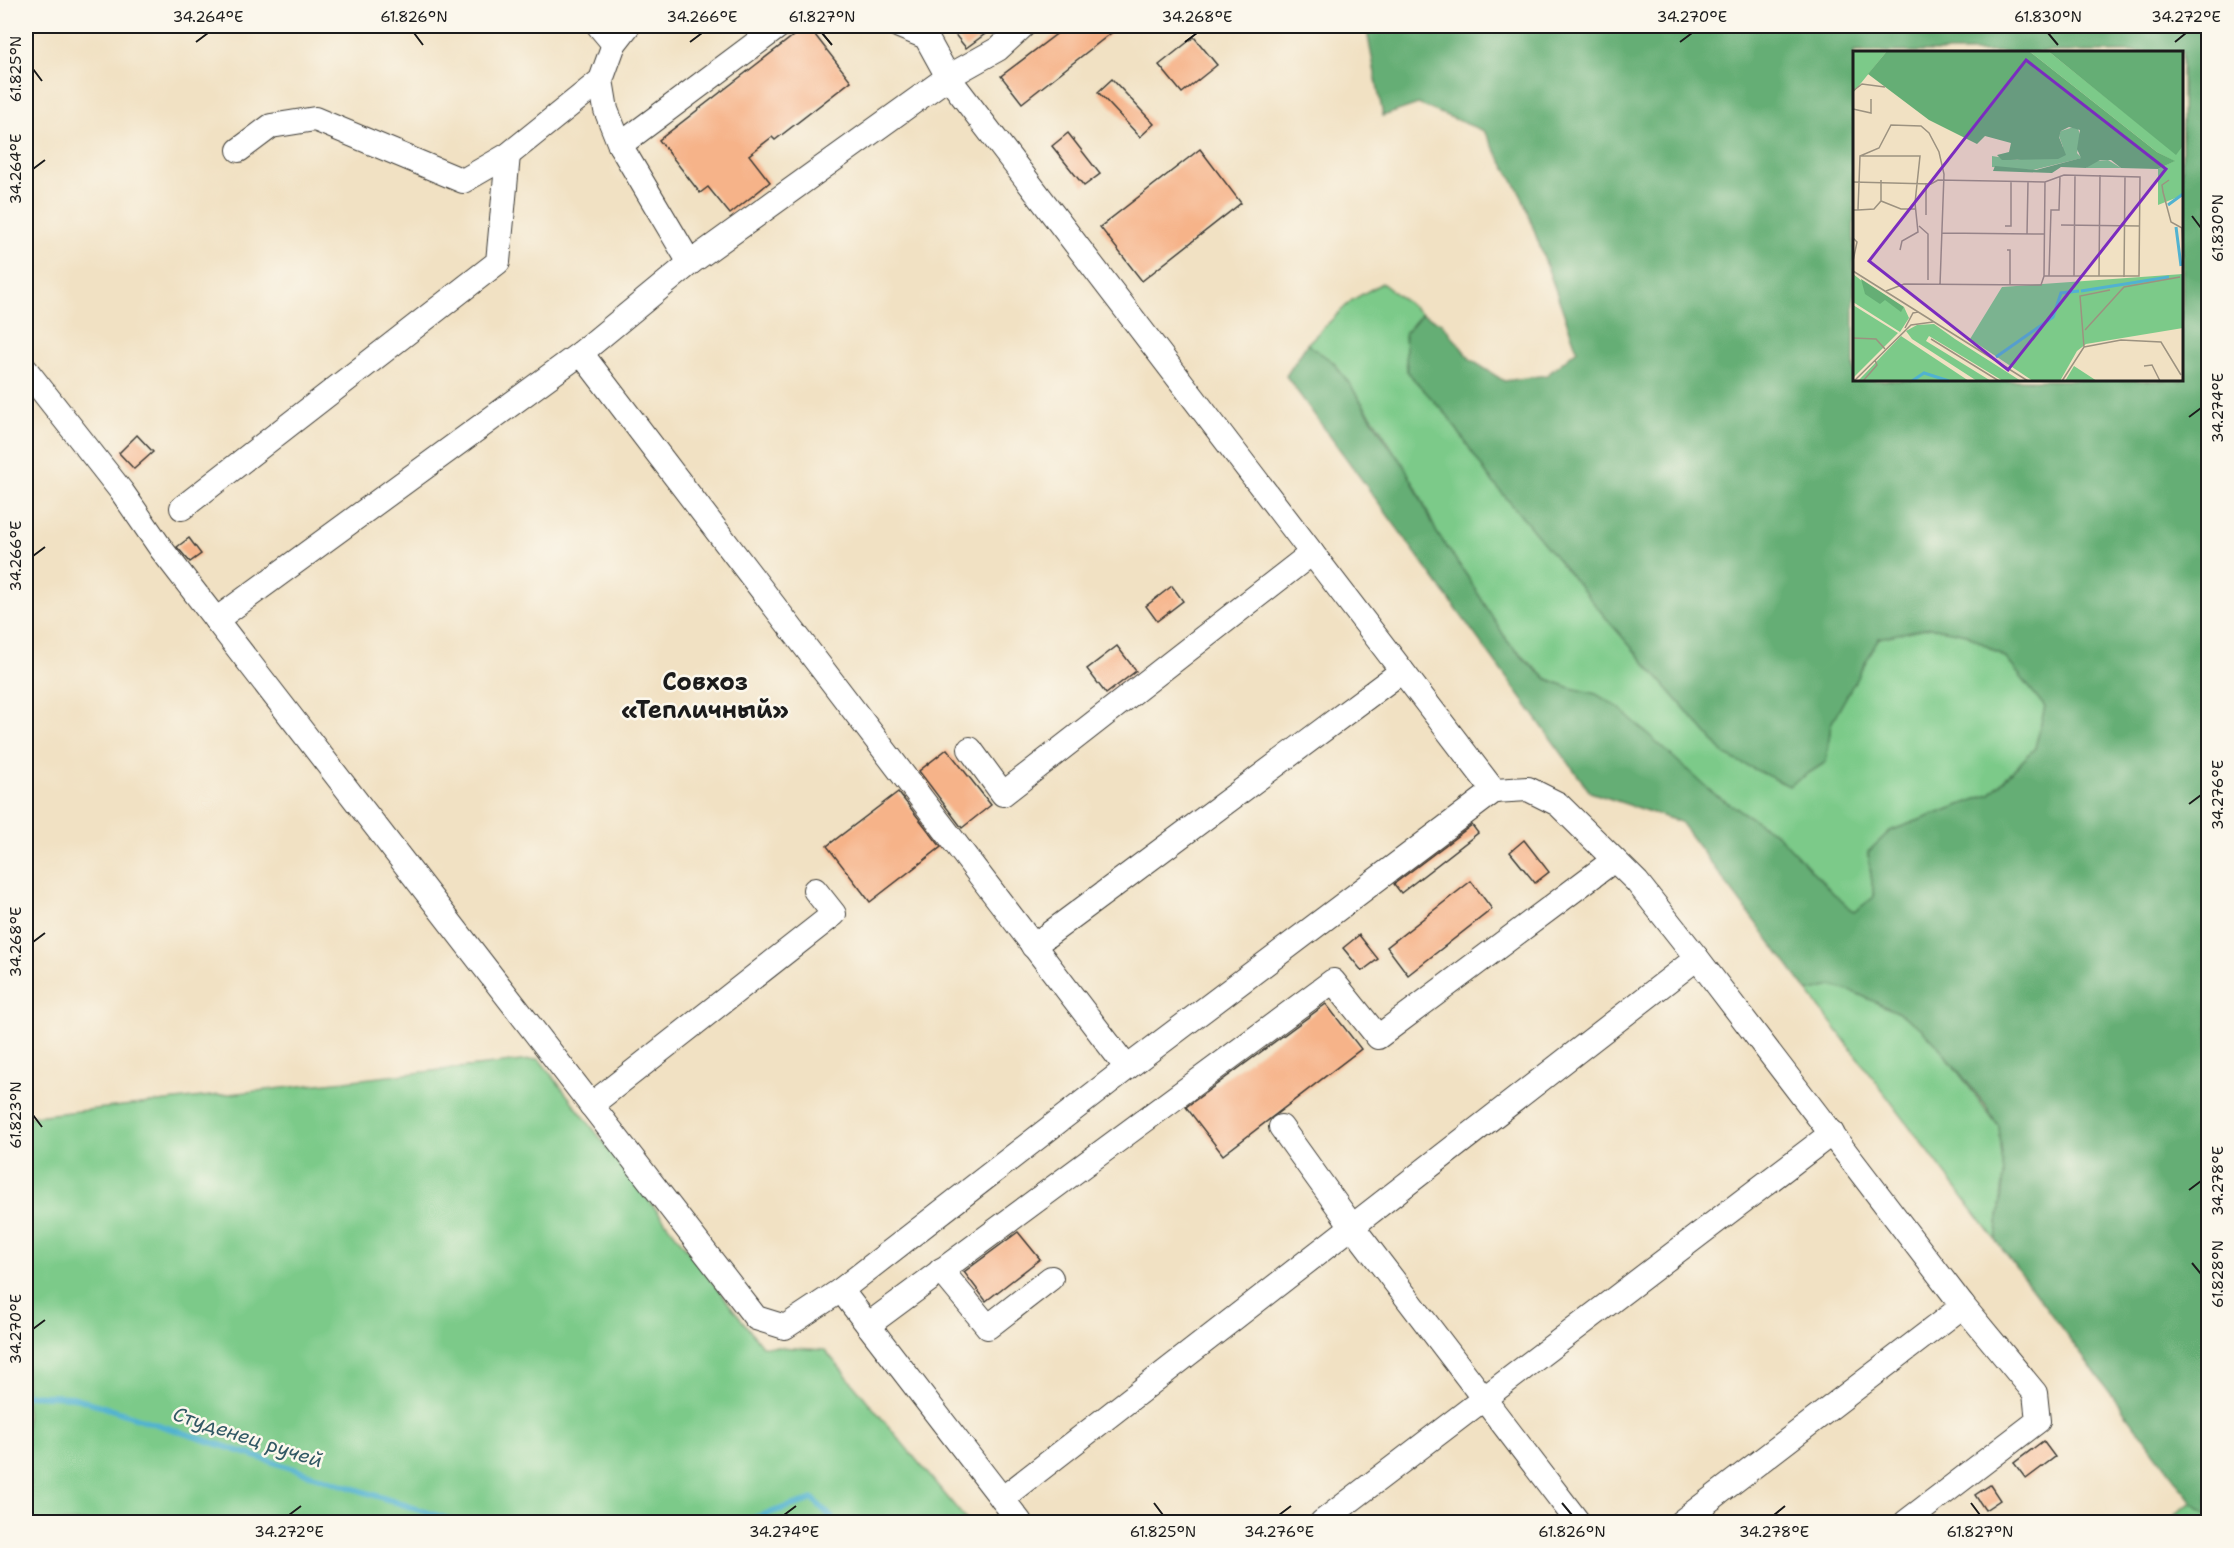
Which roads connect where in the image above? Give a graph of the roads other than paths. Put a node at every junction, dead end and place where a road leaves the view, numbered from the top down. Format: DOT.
graph roads {
  1 [pos="779,26"];
  2 [pos="899,26"];
  3 [pos="1023,26"];
  4 [pos="614,32"];
  5 [pos="948,77"];
  6 [pos="601,80"];
  7 [pos="620,145"];
  8 [pos="240,150"];
  9 [pos="507,155"];
  10 [pos="690,263"];
  11 [pos="581,353"];
  12 [pos="26,370"];
  13 [pos="182,508"];
  14 [pos="1312,553"];
  15 [pos="216,620"];
  16 [pos="1402,671"];
  17 [pos="970,749"];
  18 [pos="1494,791"];
  19 [pos="1614,860"];
  20 [pos="814,890"];
  21 [pos="1033,946"];
  22 [pos="1697,958"];
  23 [pos="1127,1068"];
  24 [pos="591,1105"];
  25 [pos="1281,1127"];
  26 [pos="1832,1133"];
  27 [pos="1352,1226"];
  28 [pos="941,1270"];
  29 [pos="1051,1278"];
  30 [pos="841,1290"];
  31 [pos="1964,1306"];
  32 [pos="868,1325"];
  33 [pos="1483,1399"];
  34 [pos="1002,1499"];
  35 [pos="1020,1522"];
  36 [pos="1322,1522"];
  37 [pos="1578,1522"];
  38 [pos="1681,1522"];
  39 [pos="1906,1522"];
  1 -- 7 [label="lane"];
  2 -- 5 [label="lane"];
  3 -- 5 [label="lane"];
  4 -- 6 [label="lane"];
  5 -- 10 [label="lane"];
  5 -- 14 [label="lane"];
  6 -- 7 [label="lane"];
  6 -- 9 [label="lane"];
  7 -- 10 [label="lane"];
  8 -- 9 [label="lane"];
  9 -- 13 [label="lane"];
  10 -- 11 [label="lane"];
  11 -- 15 [label="lane"];
  11 -- 21 [label="lane"];
  12 -- 15 [label="lane"];
  14 -- 16 [label="lane"];
  14 -- 17 [label="lane"];
  15 -- 24 [label="lane"];
  16 -- 18 [label="lane"];
  16 -- 21 [label="lane"];
  18 -- 19 [label="lane"];
  18 -- 23 [label="lane"];
  19 -- 22 [label="lane"];
  19 -- 28 [label="lane"];
  20 -- 24 [label="lane"];
  21 -- 23 [label="lane"];
  22 -- 26 [label="lane"];
  22 -- 27 [label="lane"];
  23 -- 30 [label="lane"];
  24 -- 30 [label="lane"];
  25 -- 27 [label="lane"];
  26 -- 31 [label="lane"];
  26 -- 33 [label="lane"];
  27 -- 33 [label="lane"];
  27 -- 34 [label="lane"];
  28 -- 29 [label="lane"];
  28 -- 32 [label="lane"];
  30 -- 32 [label="lane"];
  31 -- 38 [label="lane"];
  31 -- 39 [label="lane"];
  32 -- 34 [label="lane"];
  33 -- 36 [label="lane"];
  33 -- 37 [label="lane"];
  34 -- 35 [label="lane"];
}
